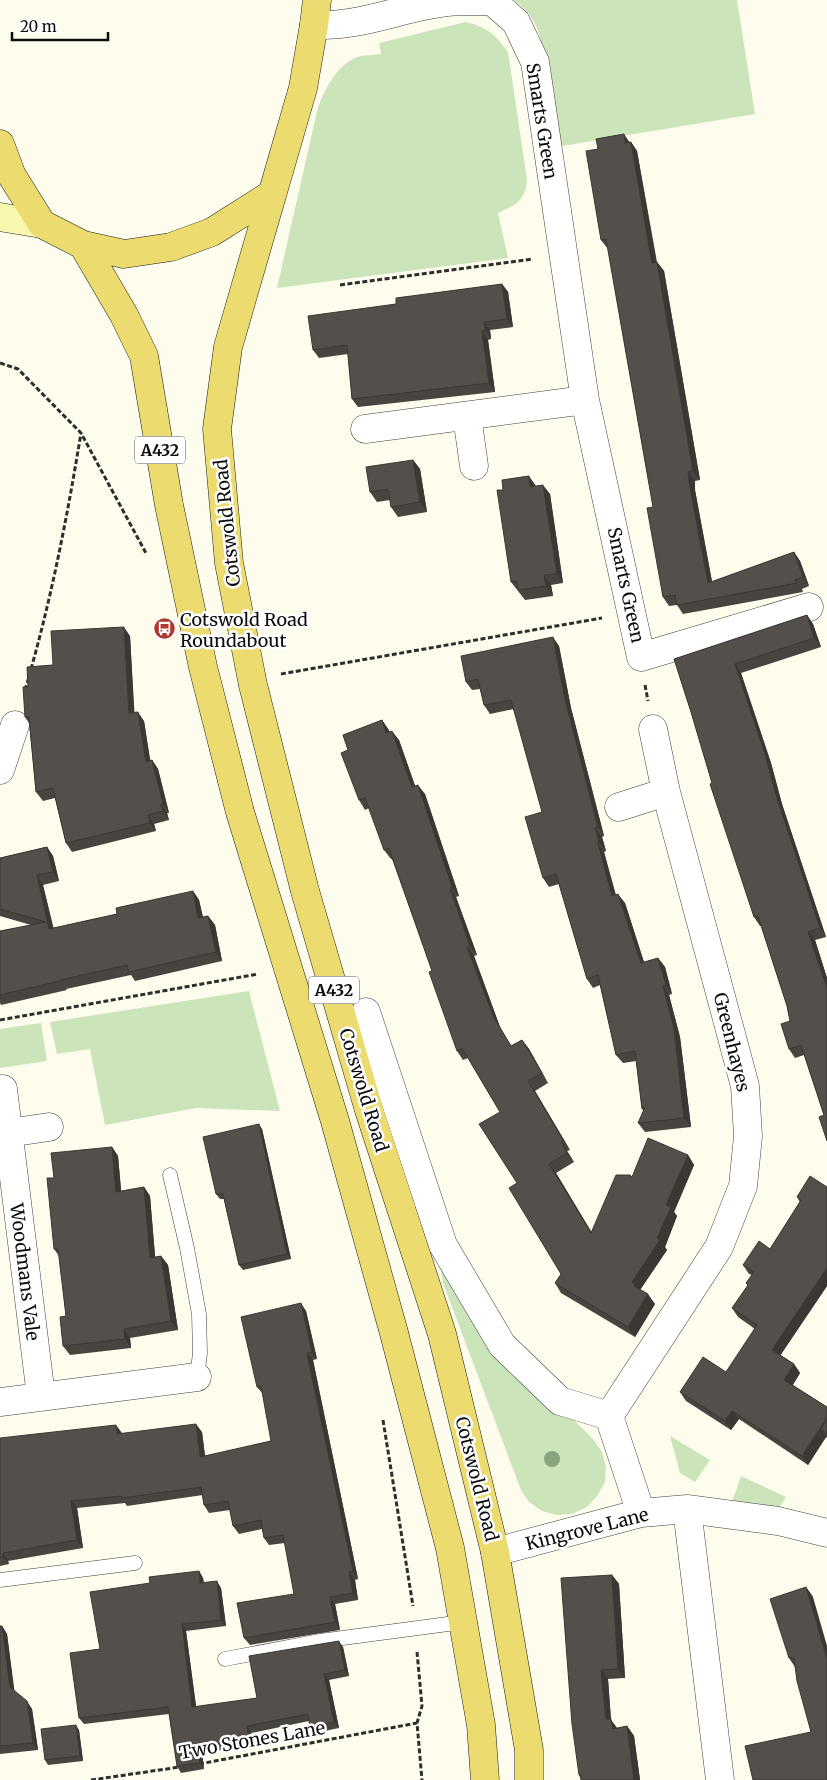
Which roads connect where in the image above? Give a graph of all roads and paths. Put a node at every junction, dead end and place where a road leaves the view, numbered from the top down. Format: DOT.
graph roads {
  1 [pos="316,12"];
  2 [pos="0,144"];
  3 [pos="272,194"];
  4 [pos="0,217"];
  5 [pos="42,224"];
  6 [pos="83,245"];
  7 [pos="563,254"];
  8 [pos="340,285"];
  9 [pos="0,363"];
  10 [pos="585,400"];
  11 [pos="467,416"];
  12 [pos="365,430"];
  13 [pos="81,433"];
  14 [pos="474,466"];
  15 [pos="150,561"];
  16 [pos="809,607"];
  17 [pos="632,613"];
  18 [pos="641,657"];
  19 [pos="280,674"];
  20 [pos="15,725"];
  21 [pos="652,729"];
  22 [pos="0,770"];
  23 [pos="666,792"];
  24 [pos="619,807"];
  25 [pos="288,969"];
  26 [pos="366,1012"];
  27 [pos="0,1020"];
  28 [pos="3,1089"];
  29 [pos="49,1127"];
  30 [pos="8,1133"];
  31 [pos="170,1175"];
  32 [pos="197,1378"];
  33 [pos="41,1396"];
  34 [pos="0,1402"];
  35 [pos="609,1416"];
  36 [pos="383,1420"];
  37 [pos="686,1509"];
  38 [pos="641,1513"];
  39 [pos="827,1533"];
  40 [pos="495,1552"];
  41 [pos="135,1563"];
  42 [pos="0,1580"];
  43 [pos="463,1622"];
  44 [pos="415,1628"];
  45 [pos="225,1658"];
  46 [pos="417,1723"];
  47 [pos="194,1765"];
  48 [pos="185,1766"];
  49 [pos="91,1780"];
  50 [pos="422,1780"];
  51 [pos="485,1780"];
  52 [pos="530,1780"];
  53 [pos="720,1780"];
  1 -- 3 [label="main road, A432"];
  1 -- 7 [label="street, Smarts Green"];
  2 -- 5 [label="main road"];
  3 -- 6 [label="main road"];
  3 -- 40 [label="main road, Cotswold Road / A432"];
  4 -- 5 [label="main road"];
  5 -- 6 [label="main road"];
  6 -- 25 [label="main road, A432"];
  7 -- 8 [label="path"];
  7 -- 10 [label="street, Smarts Green"];
  9 -- 13 [label="path"];
  10 -- 11 [label="street"];
  10 -- 17 [label="street, Smarts Green"];
  11 -- 12 [label="street"];
  11 -- 14 [label="street"];
  13 -- 15 [label="path"];
  13 -- 20 [label="path"];
  16 -- 18 [label="street, Smarts Green"];
  17 -- 18 [label="street, Smarts Green"];
  17 -- 19 [label="path"];
  18 -- 21 [label="path"];
  20 -- 22 [label="street"];
  21 -- 23 [label="street, Greenhayes"];
  23 -- 24 [label="street"];
  23 -- 35 [label="street, Greenhayes"];
  25 -- 27 [label="path"];
  25 -- 43 [label="main road, A432"];
  26 -- 35 [label="street, Cotswold Road"];
  28 -- 30 [label="street, Woodmans Vale"];
  29 -- 30 [label="street"];
  30 -- 33 [label="street, Woodmans Vale"];
  31 -- 32 [label="lane"];
  32 -- 33 [label="street"];
  33 -- 34 [label="street"];
  35 -- 38 [label="street"];
  36 -- 44 [label="path"];
  37 -- 38 [label="street, Kingrove Lane"];
  37 -- 39 [label="street, Kingrove Lane"];
  37 -- 53 [label="street"];
  38 -- 40 [label="street, Kingrove Lane"];
  40 -- 52 [label="main road, Cotswold Road / A432"];
  41 -- 42 [label="lane"];
  43 -- 44 [label="lane"];
  43 -- 51 [label="main road, A432"];
  44 -- 45 [label="lane"];
  44 -- 46 [label="path"];
  46 -- 47 [label="path, Two Stones Lane"];
  46 -- 50 [label="path"];
  48 -- 49 [label="path, Two Stones Lane"];
}
